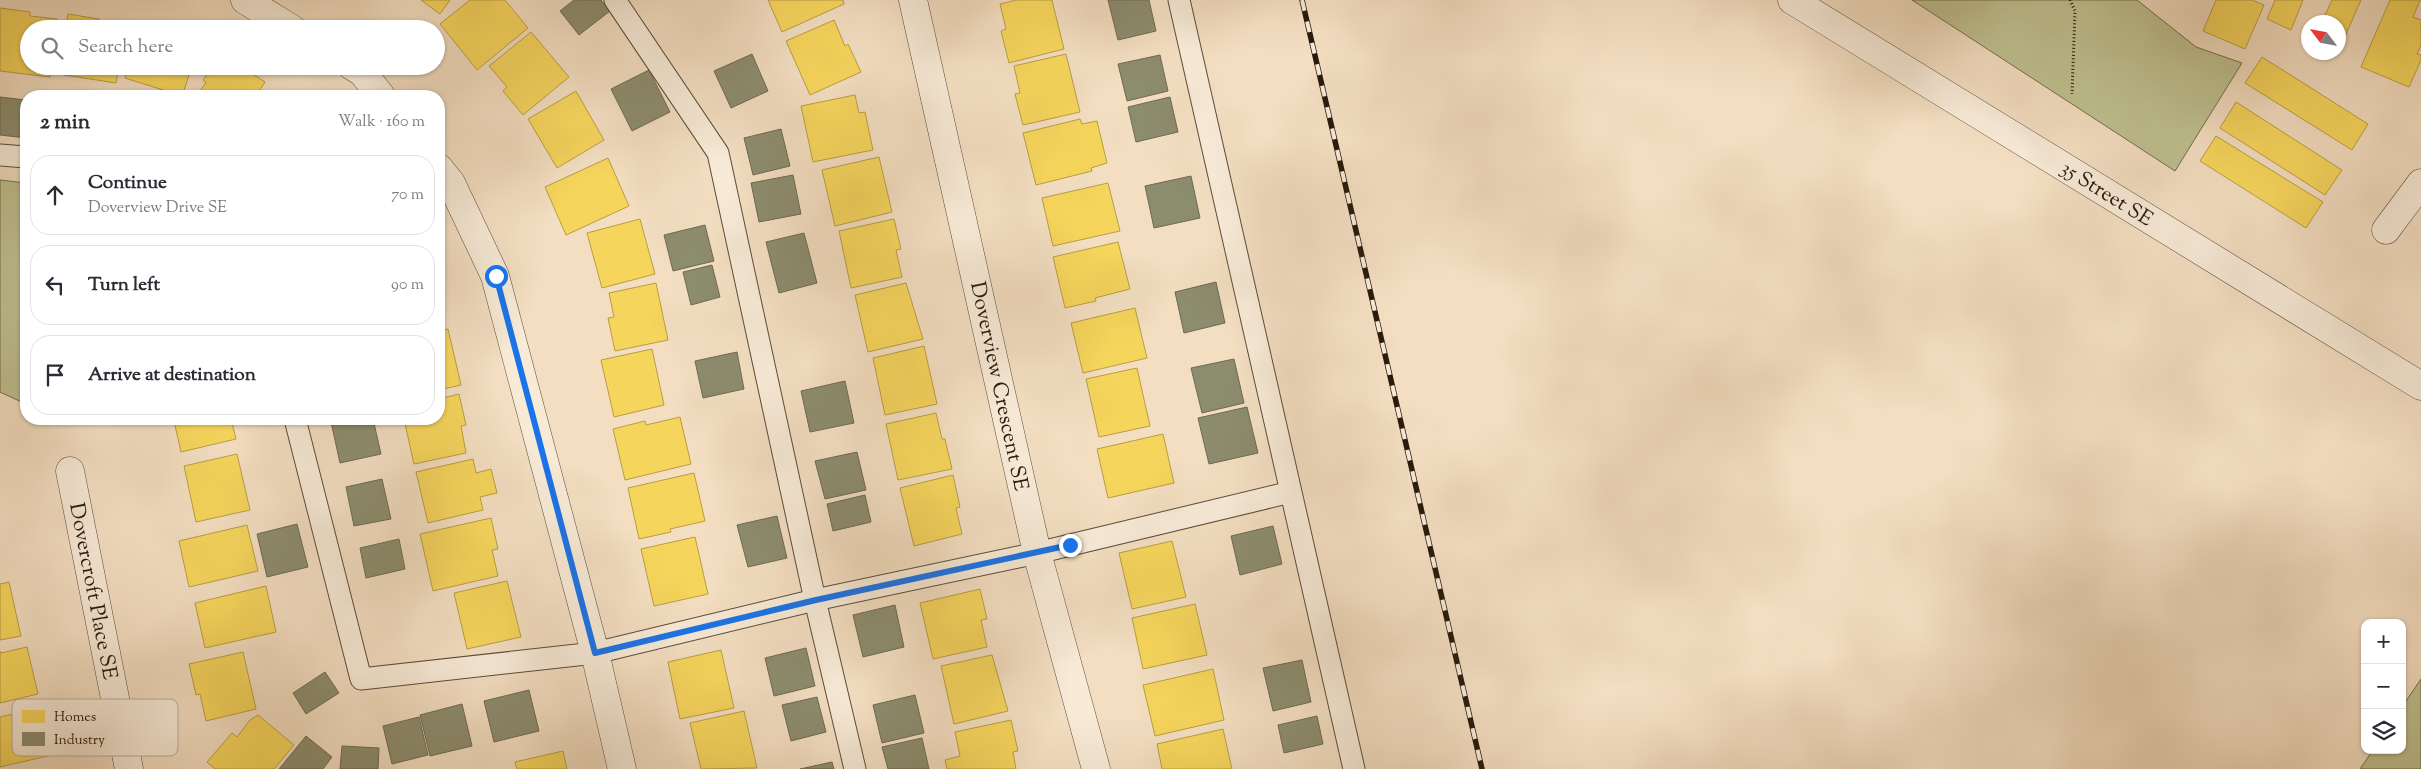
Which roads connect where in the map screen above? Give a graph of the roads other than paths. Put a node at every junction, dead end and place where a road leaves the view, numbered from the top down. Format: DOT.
graph roads {
  1 [pos="245,0"];
  2 [pos="616,0"];
  3 [pos="913,0"];
  4 [pos="1179,0"];
  5 [pos="1792,0"];
  6 [pos="277,20"];
  7 [pos="364,75"];
  8 [pos="376,90"];
  9 [pos="0,155"];
  10 [pos="20,157"];
  11 [pos="445,176"];
  12 [pos="2421,183"];
  13 [pos="2386,230"];
  14 [pos="2421,386"];
  15 [pos="297,425"];
  16 [pos="70,471"];
  17 [pos="1291,492"];
  18 [pos="1037,553"];
  19 [pos="816,600"];
  20 [pos="595,653"];
  21 [pos="115,699"];
  22 [pos="126,756"];
  23 [pos="129,769"];
  24 [pos="622,769"];
  25 [pos="855,769"];
  26 [pos="1096,769"];
  27 [pos="1354,769"];
  1 -- 6 [label="street"];
  2 -- 19 [label="lane"];
  3 -- 18 [label="street, Doverview Crescent SE"];
  4 -- 17 [label="lane"];
  5 -- 14 [label="street, 35 Street SE"];
  7 -- 8 [label="street"];
  9 -- 10 [label="lane"];
  11 -- 20 [label="street"];
  12 -- 13 [label="street"];
  15 -- 20 [label="lane"];
  16 -- 21 [label="street, Dovercroft Place SE"];
  17 -- 18 [label="lane"];
  17 -- 27 [label="lane"];
  18 -- 19 [label="lane"];
  18 -- 26 [label="street, Doverview Crescent SE"];
  19 -- 20 [label="lane"];
  19 -- 25 [label="lane"];
  20 -- 24 [label="street"];
  22 -- 23 [label="street, Dovercroft Place SE"];
}
